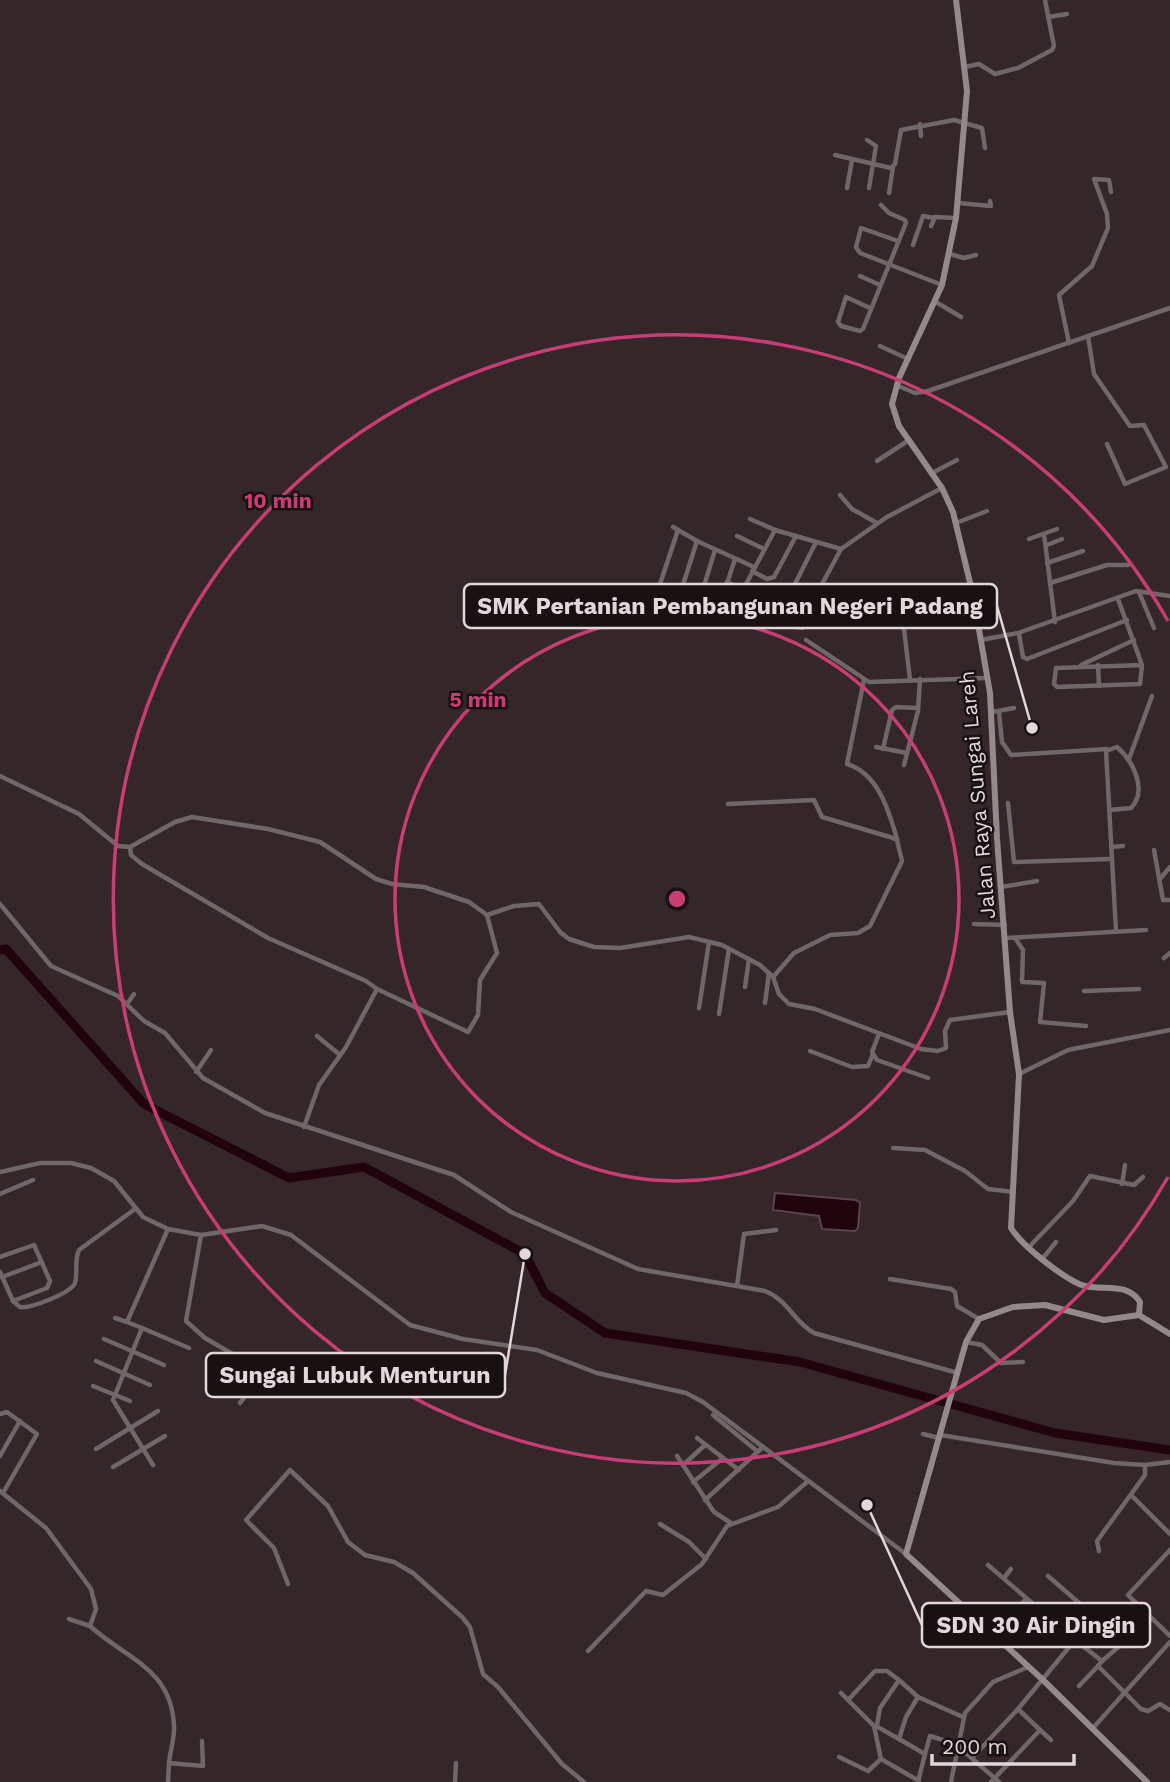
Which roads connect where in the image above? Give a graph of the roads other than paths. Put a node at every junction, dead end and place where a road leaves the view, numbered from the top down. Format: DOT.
graph roads {
  1 [pos="956,0"];
  2 [pos="1045,0"];
  3 [pos="1067,14"];
  4 [pos="1048,17"];
  5 [pos="965,66"];
  6 [pos="966,122"];
  7 [pos="920,124"];
  8 [pos="921,136"];
  9 [pos="867,140"];
  10 [pos="985,148"];
  11 [pos="835,155"];
  12 [pos="852,160"];
  13 [pos="873,164"];
  14 [pos="893,167"];
  15 [pos="847,188"];
  16 [pos="869,188"];
  17 [pos="1111,192"];
  18 [pos="889,193"];
  19 [pos="990,201"];
  20 [pos="958,203"];
  21 [pos="881,205"];
  22 [pos="933,218"];
  23 [pos="956,218"];
  24 [pos="932,226"];
  25 [pos="898,241"];
  26 [pos="913,245"];
  27 [pos="950,254"];
  28 [pos="976,255"];
  29 [pos="888,264"];
  30 [pos="860,276"];
  31 [pos="880,285"];
  32 [pos="942,285"];
  33 [pos="936,302"];
  34 [pos="870,308"];
  35 [pos="1170,308"];
  36 [pos="961,317"];
  37 [pos="1088,336"];
  38 [pos="1069,342"];
  39 [pos="880,346"];
  40 [pos="909,359"];
  41 [pos="896,384"];
  42 [pos="909,439"];
  43 [pos="1107,444"];
  44 [pos="957,460"];
  45 [pos="877,461"];
  46 [pos="932,473"];
  47 [pos="942,488"];
  48 [pos="840,495"];
  49 [pos="987,511"];
  50 [pos="750,519"];
  51 [pos="877,523"];
  52 [pos="956,523"];
  53 [pos="1057,529"];
  54 [pos="775,530"];
  55 [pos="1044,534"];
  56 [pos="737,536"];
  57 [pos="796,536"];
  58 [pos="1029,539"];
  59 [pos="1062,539"];
  60 [pos="697,541"];
  61 [pos="816,542"];
  62 [pos="1047,545"];
  63 [pos="764,549"];
  64 [pos="841,549"];
  65 [pos="715,550"];
  66 [pos="1083,551"];
  67 [pos="735,559"];
  68 [pos="1047,563"];
  69 [pos="1128,565"];
  70 [pos="753,569"];
  71 [pos="727,582"];
  72 [pos="1050,583"];
  73 [pos="659,587"];
  74 [pos="743,589"];
  75 [pos="681,591"];
  76 [pos="1139,592"];
  77 [pos="1170,596"];
  78 [pos="973,597"];
  79 [pos="700,599"];
  80 [pos="1118,599"];
  81 [pos="772,604"];
  82 [pos="902,615"];
  83 [pos="1127,620"];
  84 [pos="763,622"];
  85 [pos="1055,622"];
  86 [pos="1154,628"];
  87 [pos="904,629"];
  88 [pos="1018,633"];
  89 [pos="806,640"];
  90 [pos="980,640"];
  91 [pos="1134,640"];
  92 [pos="1142,664"];
  93 [pos="1098,665"];
  94 [pos="1080,666"];
  95 [pos="987,678"];
  96 [pos="920,679"];
  97 [pos="864,680"];
  98 [pos="910,680"];
  99 [pos="1099,686"];
  100 [pos="1152,696"];
  101 [pos="918,708"];
  102 [pos="1014,708"];
  103 [pos="995,712"];
  104 [pos="876,747"];
  105 [pos="883,748"];
  106 [pos="1107,749"];
  107 [pos="907,753"];
  108 [pos="1129,759"];
  109 [pos="904,765"];
  110 [pos="0,776"];
  111 [pos="1008,803"];
  112 [pos="728,804"];
  113 [pos="1109,810"];
  114 [pos="897,840"];
  115 [pos="1123,846"];
  116 [pos="130,847"];
  117 [pos="1111,847"];
  118 [pos="1154,850"];
  119 [pos="1111,859"];
  120 [pos="1170,867"];
  121 [pos="1160,879"];
  122 [pos="1037,881"];
  123 [pos="1002,887"];
  124 [pos="1170,900"];
  125 [pos="1,906"];
  126 [pos="488,915"];
  127 [pos="974,924"];
  128 [pos="1006,926"];
  129 [pos="1146,930"];
  130 [pos="1116,931"];
  131 [pos="1007,938"];
  132 [pos="1015,938"];
  133 [pos="709,942"];
  134 [pos="729,949"];
  135 [pos="1170,953"];
  136 [pos="1164,958"];
  137 [pos="749,960"];
  138 [pos="771,975"];
  139 [pos="745,987"];
  140 [pos="377,989"];
  141 [pos="1139,989"];
  142 [pos="1084,991"];
  143 [pos="134,994"];
  144 [pos="765,1003"];
  145 [pos="127,1004"];
  146 [pos="699,1008"];
  147 [pos="1010,1012"];
  148 [pos="719,1014"];
  149 [pos="1086,1026"];
  150 [pos="1170,1030"];
  151 [pos="879,1034"];
  152 [pos="317,1036"];
  153 [pos="211,1050"];
  154 [pos="810,1051"];
  155 [pos="873,1054"];
  156 [pos="340,1055"];
  157 [pos="196,1072"];
  158 [pos="1019,1074"];
  159 [pos="928,1078"];
  160 [pos="304,1127"];
  161 [pos="893,1148"];
  162 [pos="1125,1165"];
  163 [pos="0,1172"];
  164 [pos="1143,1177"];
  165 [pos="33,1180"];
  166 [pos="1122,1184"];
  167 [pos="1015,1192"];
  168 [pos="0,1194"];
  169 [pos="135,1209"];
  170 [pos="168,1228"];
  171 [pos="776,1230"];
  172 [pos="201,1235"];
  173 [pos="1056,1242"];
  174 [pos="1030,1247"];
  175 [pos="0,1257"];
  176 [pos="1043,1258"];
  177 [pos="42,1262"];
  178 [pos="1,1275"];
  179 [pos="890,1279"];
  180 [pos="737,1286"];
  181 [pos="13,1301"];
  182 [pos="1139,1315"];
  183 [pos="115,1318"];
  184 [pos="979,1320"];
  185 [pos="127,1322"];
  186 [pos="142,1328"];
  187 [pos="1170,1334"];
  188 [pos="104,1339"];
  189 [pos="966,1342"];
  190 [pos="190,1348"];
  191 [pos="132,1351"];
  192 [pos="96,1361"];
  193 [pos="1023,1362"];
  194 [pos="164,1365"];
  195 [pos="123,1373"];
  196 [pos="958,1375"];
  197 [pos="150,1385"];
  198 [pos="93,1386"];
  199 [pos="114,1395"];
  200 [pos="130,1401"];
  201 [pos="240,1403"];
  202 [pos="158,1412"];
  203 [pos="0,1414"];
  204 [pos="713,1415"];
  205 [pos="20,1421"];
  206 [pos="130,1429"];
  207 [pos="923,1434"];
  208 [pos="165,1436"];
  209 [pos="940,1437"];
  210 [pos="697,1438"];
  211 [pos="705,1445"];
  212 [pos="762,1447"];
  213 [pos="96,1449"];
  214 [pos="142,1449"];
  215 [pos="757,1451"];
  216 [pos="0,1455"];
  217 [pos="677,1456"];
  218 [pos="723,1458"];
  219 [pos="1170,1462"];
  220 [pos="153,1465"];
  221 [pos="683,1465"];
  222 [pos="1146,1465"];
  223 [pos="113,1467"];
  224 [pos="739,1471"];
  225 [pos="693,1482"];
  226 [pos="807,1482"];
  227 [pos="1,1492"];
  228 [pos="1131,1494"];
  229 [pos="705,1500"];
  230 [pos="731,1523"];
  231 [pos="660,1524"];
  232 [pos="1170,1534"];
  233 [pos="1170,1550"];
  234 [pos="1099,1551"];
  235 [pos="906,1554"];
  236 [pos="706,1559"];
  237 [pos="988,1565"];
  238 [pos="1011,1569"];
  239 [pos="1048,1576"];
  240 [pos="1004,1578"];
  241 [pos="288,1584"];
  242 [pos="1026,1599"];
  243 [pos="69,1619"];
  244 [pos="1150,1619"];
  245 [pos="90,1626"];
  246 [pos="993,1634"];
  247 [pos="1170,1636"];
  248 [pos="1075,1640"];
  249 [pos="1124,1642"];
  250 [pos="1170,1642"];
  251 [pos="588,1650"];
  252 [pos="1102,1661"];
  253 [pos="1028,1667"];
  254 [pos="1098,1667"];
  255 [pos="900,1680"];
  256 [pos="1043,1680"];
  257 [pos="1079,1686"];
  258 [pos="841,1693"];
  259 [pos="1125,1694"];
  260 [pos="918,1697"];
  261 [pos="849,1699"];
  262 [pos="1017,1709"];
  263 [pos="1170,1710"];
  264 [pos="964,1717"];
  265 [pos="876,1726"];
  266 [pos="1093,1728"];
  267 [pos="1040,1730"];
  268 [pos="899,1739"];
  269 [pos="1051,1740"];
  270 [pos="202,1741"];
  271 [pos="959,1746"];
  272 [pos="925,1754"];
  273 [pos="839,1757"];
  274 [pos="972,1758"];
  275 [pos="881,1759"];
  276 [pos="169,1763"];
  277 [pos="456,1763"];
  278 [pos="995,1781"];
  279 [pos="168,1782"];
  280 [pos="455,1782"];
  281 [pos="584,1782"];
  282 [pos="919,1782"];
  283 [pos="951,1782"];
  284 [pos="1147,1782"];
  1 -- 5 [label="street, Jalan Raya Sungai Lareh"];
  2 -- 4 [label="street"];
  3 -- 4 [label="street"];
  4 -- 5 [label="street"];
  5 -- 6 [label="street, Jalan Raya Sungai Lareh"];
  6 -- 7 [label="street"];
  6 -- 10 [label="street"];
  6 -- 20 [label="street, Jalan Raya Sungai Lareh"];
  7 -- 8 [label="street"];
  7 -- 14 [label="street"];
  9 -- 13 [label="street"];
  11 -- 12 [label="street"];
  12 -- 13 [label="street"];
  12 -- 15 [label="street"];
  13 -- 14 [label="street"];
  13 -- 16 [label="street"];
  14 -- 18 [label="street"];
  17 -- 38 [label="street"];
  19 -- 20 [label="street"];
  20 -- 23 [label="street, Jalan Raya Sungai Lareh"];
  21 -- 25 [label="street"];
  22 -- 23 [label="street"];
  22 -- 24 [label="street"];
  22 -- 26 [label="street"];
  23 -- 27 [label="street, Jalan Raya Sungai Lareh"];
  25 -- 29 [label="street"];
  25 -- 29 [label="street"];
  27 -- 28 [label="street"];
  27 -- 32 [label="street, Jalan Raya Sungai Lareh"];
  29 -- 31 [label="street"];
  29 -- 32 [label="street"];
  30 -- 31 [label="street"];
  31 -- 34 [label="street"];
  32 -- 33 [label="street, Jalan Raya Sungai Lareh"];
  33 -- 36 [label="street"];
  33 -- 40 [label="street, Jalan Raya Sungai Lareh"];
  34 -- 34 [label="street"];
  35 -- 37 [label="street"];
  37 -- 38 [label="street"];
  37 -- 43 [label="street"];
  38 -- 41 [label="street"];
  39 -- 40 [label="street"];
  40 -- 41 [label="street, Jalan Raya Sungai Lareh"];
  41 -- 42 [label="street, Jalan Raya Sungai Lareh"];
  42 -- 45 [label="street"];
  42 -- 46 [label="street, Jalan Raya Sungai Lareh"];
  44 -- 46 [label="street"];
  46 -- 47 [label="street, Jalan Raya Sungai Lareh"];
  47 -- 51 [label="street"];
  47 -- 52 [label="street, Jalan Raya Sungai Lareh"];
  48 -- 51 [label="street"];
  49 -- 52 [label="street"];
  50 -- 54 [label="street"];
  51 -- 64 [label="street"];
  52 -- 78 [label="street, Jalan Raya Sungai Lareh"];
  53 -- 55 [label="street"];
  54 -- 57 [label="street"];
  54 -- 63 [label="street"];
  55 -- 58 [label="street"];
  55 -- 62 [label="street"];
  56 -- 63 [label="street"];
  57 -- 61 [label="street"];
  57 -- 70 [label="street"];
  59 -- 62 [label="street"];
  60 -- 65 [label="street"];
  60 -- 73 [label="street"];
  60 -- 75 [label="street"];
  61 -- 64 [label="street"];
  61 -- 81 [label="street"];
  62 -- 68 [label="street"];
  63 -- 70 [label="street"];
  64 -- 84 [label="street"];
  65 -- 67 [label="street"];
  65 -- 79 [label="street"];
  66 -- 68 [label="street"];
  67 -- 70 [label="street"];
  67 -- 71 [label="street"];
  68 -- 72 [label="street"];
  69 -- 72 [label="street"];
  70 -- 74 [label="street"];
  71 -- 74 [label="street"];
  71 -- 84 [label="street"];
  72 -- 85 [label="street"];
  74 -- 81 [label="street"];
  76 -- 77 [label="street"];
  76 -- 80 [label="street"];
  76 -- 86 [label="street"];
  78 -- 82 [label="street"];
  78 -- 90 [label="street, Jalan Raya Sungai Lareh"];
  80 -- 83 [label="street"];
  80 -- 85 [label="street"];
  81 -- 84 [label="street"];
  83 -- 88 [label="street"];
  83 -- 91 [label="street"];
  85 -- 88 [label="street"];
  87 -- 98 [label="street"];
  88 -- 90 [label="street"];
  89 -- 97 [label="street"];
  90 -- 95 [label="street, Jalan Raya Sungai Lareh"];
  91 -- 92 [label="street"];
  91 -- 94 [label="street"];
  92 -- 93 [label="street"];
  92 -- 99 [label="street"];
  93 -- 94 [label="street"];
  93 -- 99 [label="street"];
  94 -- 99 [label="street"];
  95 -- 96 [label="street"];
  95 -- 103 [label="street, Jalan Raya Sungai Lareh"];
  96 -- 98 [label="street"];
  96 -- 101 [label="street"];
  97 -- 98 [label="street"];
  97 -- 114 [label="street"];
  100 -- 108 [label="street"];
  101 -- 105 [label="street"];
  101 -- 107 [label="street"];
  102 -- 103 [label="street"];
  103 -- 106 [label="street"];
  103 -- 123 [label="street, Jalan Raya Sungai Lareh"];
  104 -- 105 [label="street"];
  105 -- 107 [label="street"];
  106 -- 108 [label="street"];
  106 -- 113 [label="street"];
  107 -- 109 [label="street"];
  108 -- 113 [label="street"];
  110 -- 116 [label="street"];
  111 -- 119 [label="street"];
  112 -- 114 [label="street"];
  113 -- 117 [label="street"];
  114 -- 138 [label="street"];
  115 -- 117 [label="street"];
  116 -- 126 [label="street"];
  116 -- 140 [label="street"];
  117 -- 119 [label="street"];
  118 -- 121 [label="street"];
  119 -- 130 [label="street"];
  120 -- 121 [label="street"];
  121 -- 124 [label="street"];
  122 -- 123 [label="street"];
  123 -- 128 [label="street, Jalan Raya Sungai Lareh"];
  125 -- 145 [label="street"];
  126 -- 133 [label="street"];
  126 -- 140 [label="street"];
  127 -- 128 [label="street"];
  128 -- 131 [label="street, Jalan Raya Sungai Lareh"];
  129 -- 130 [label="street"];
  130 -- 132 [label="street"];
  131 -- 132 [label="street"];
  131 -- 147 [label="street, Jalan Raya Sungai Lareh"];
  132 -- 149 [label="street"];
  133 -- 134 [label="street"];
  133 -- 146 [label="street"];
  134 -- 137 [label="street"];
  134 -- 148 [label="street"];
  135 -- 136 [label="street"];
  137 -- 138 [label="street"];
  137 -- 139 [label="street"];
  138 -- 144 [label="street"];
  138 -- 151 [label="street"];
  140 -- 156 [label="street"];
  141 -- 142 [label="street"];
  143 -- 145 [label="street"];
  145 -- 157 [label="street"];
  147 -- 151 [label="street"];
  147 -- 158 [label="street, Jalan Raya Sungai Lareh"];
  150 -- 158 [label="street"];
  151 -- 155 [label="street"];
  152 -- 156 [label="street"];
  153 -- 157 [label="street"];
  154 -- 155 [label="street"];
  155 -- 159 [label="street"];
  156 -- 160 [label="street"];
  157 -- 160 [label="street"];
  158 -- 167 [label="street, Jalan Raya Sungai Lareh"];
  160 -- 180 [label="street"];
  161 -- 167 [label="street"];
  162 -- 166 [label="street"];
  163 -- 169 [label="street"];
  164 -- 166 [label="street"];
  165 -- 168 [label="street"];
  166 -- 174 [label="street"];
  167 -- 174 [label="street, Jalan Raya Sungai Lareh"];
  169 -- 170 [label="street"];
  169 -- 181 [label="street"];
  170 -- 172 [label="street"];
  170 -- 185 [label="street"];
  171 -- 180 [label="street"];
  172 -- 201 [label="street"];
  172 -- 212 [label="street"];
  173 -- 176 [label="street"];
  174 -- 176 [label="street"];
  175 -- 177 [label="street"];
  176 -- 182 [label="street"];
  177 -- 178 [label="street"];
  177 -- 181 [label="street"];
  178 -- 181 [label="street"];
  179 -- 184 [label="street"];
  180 -- 196 [label="street"];
  182 -- 184 [label="street"];
  182 -- 187 [label="street"];
  183 -- 185 [label="street"];
  184 -- 189 [label="street"];
  185 -- 186 [label="street"];
  186 -- 190 [label="street"];
  186 -- 191 [label="street"];
  188 -- 191 [label="street"];
  189 -- 193 [label="street"];
  189 -- 196 [label="street"];
  191 -- 194 [label="street"];
  191 -- 195 [label="street"];
  192 -- 195 [label="street"];
  195 -- 197 [label="street"];
  195 -- 199 [label="street"];
  196 -- 209 [label="street"];
  198 -- 199 [label="street"];
  199 -- 200 [label="street"];
  199 -- 206 [label="street"];
  202 -- 206 [label="street"];
  203 -- 205 [label="street"];
  204 -- 215 [label="street"];
  205 -- 216 [label="street"];
  205 -- 227 [label="street"];
  206 -- 213 [label="street"];
  206 -- 214 [label="street"];
  207 -- 209 [label="street"];
  208 -- 214 [label="street"];
  209 -- 222 [label="street"];
  209 -- 235 [label="street"];
  210 -- 211 [label="street"];
  211 -- 218 [label="street"];
  211 -- 221 [label="street"];
  212 -- 215 [label="street"];
  212 -- 226 [label="street"];
  214 -- 220 [label="street"];
  214 -- 223 [label="street"];
  215 -- 224 [label="street"];
  217 -- 221 [label="street"];
  218 -- 224 [label="street"];
  218 -- 225 [label="street"];
  219 -- 222 [label="street"];
  221 -- 225 [label="street"];
  222 -- 228 [label="street"];
  224 -- 229 [label="street"];
  225 -- 229 [label="street"];
  226 -- 230 [label="street"];
  226 -- 235 [label="street"];
  227 -- 245 [label="street"];
  228 -- 232 [label="street"];
  228 -- 234 [label="street"];
  229 -- 230 [label="street"];
  230 -- 236 [label="street"];
  231 -- 236 [label="street"];
  233 -- 244 [label="street"];
  235 -- 246 [label="street"];
  236 -- 251 [label="street"];
  237 -- 240 [label="street"];
  238 -- 240 [label="street"];
  239 -- 249 [label="street"];
  240 -- 242 [label="street"];
  241 -- 281 [label="street"];
  242 -- 246 [label="street"];
  242 -- 248 [label="street"];
  243 -- 245 [label="street"];
  244 -- 247 [label="street"];
  244 -- 249 [label="street"];
  245 -- 276 [label="street"];
  246 -- 253 [label="street"];
  248 -- 252 [label="street"];
  248 -- 256 [label="street"];
  249 -- 252 [label="street"];
  250 -- 259 [label="street"];
  252 -- 254 [label="street"];
  253 -- 256 [label="street"];
  253 -- 264 [label="street"];
  254 -- 257 [label="street"];
  254 -- 259 [label="street"];
  255 -- 260 [label="street"];
  255 -- 261 [label="street"];
  255 -- 265 [label="street"];
  256 -- 262 [label="street"];
  256 -- 266 [label="street"];
  258 -- 261 [label="street"];
  259 -- 263 [label="street"];
  259 -- 266 [label="street"];
  260 -- 264 [label="street"];
  260 -- 268 [label="street"];
  261 -- 265 [label="street"];
  262 -- 267 [label="street"];
  262 -- 274 [label="street"];
  264 -- 271 [label="street"];
  265 -- 268 [label="street"];
  265 -- 275 [label="street"];
  266 -- 284 [label="street"];
  267 -- 269 [label="street"];
  267 -- 278 [label="street"];
  268 -- 272 [label="street"];
  270 -- 276 [label="street"];
  271 -- 272 [label="street"];
  271 -- 274 [label="street"];
  271 -- 283 [label="street"];
  272 -- 282 [label="street"];
  273 -- 275 [label="street"];
  274 -- 278 [label="street"];
  275 -- 282 [label="street"];
  276 -- 279 [label="street"];
  277 -- 280 [label="street"];
}
